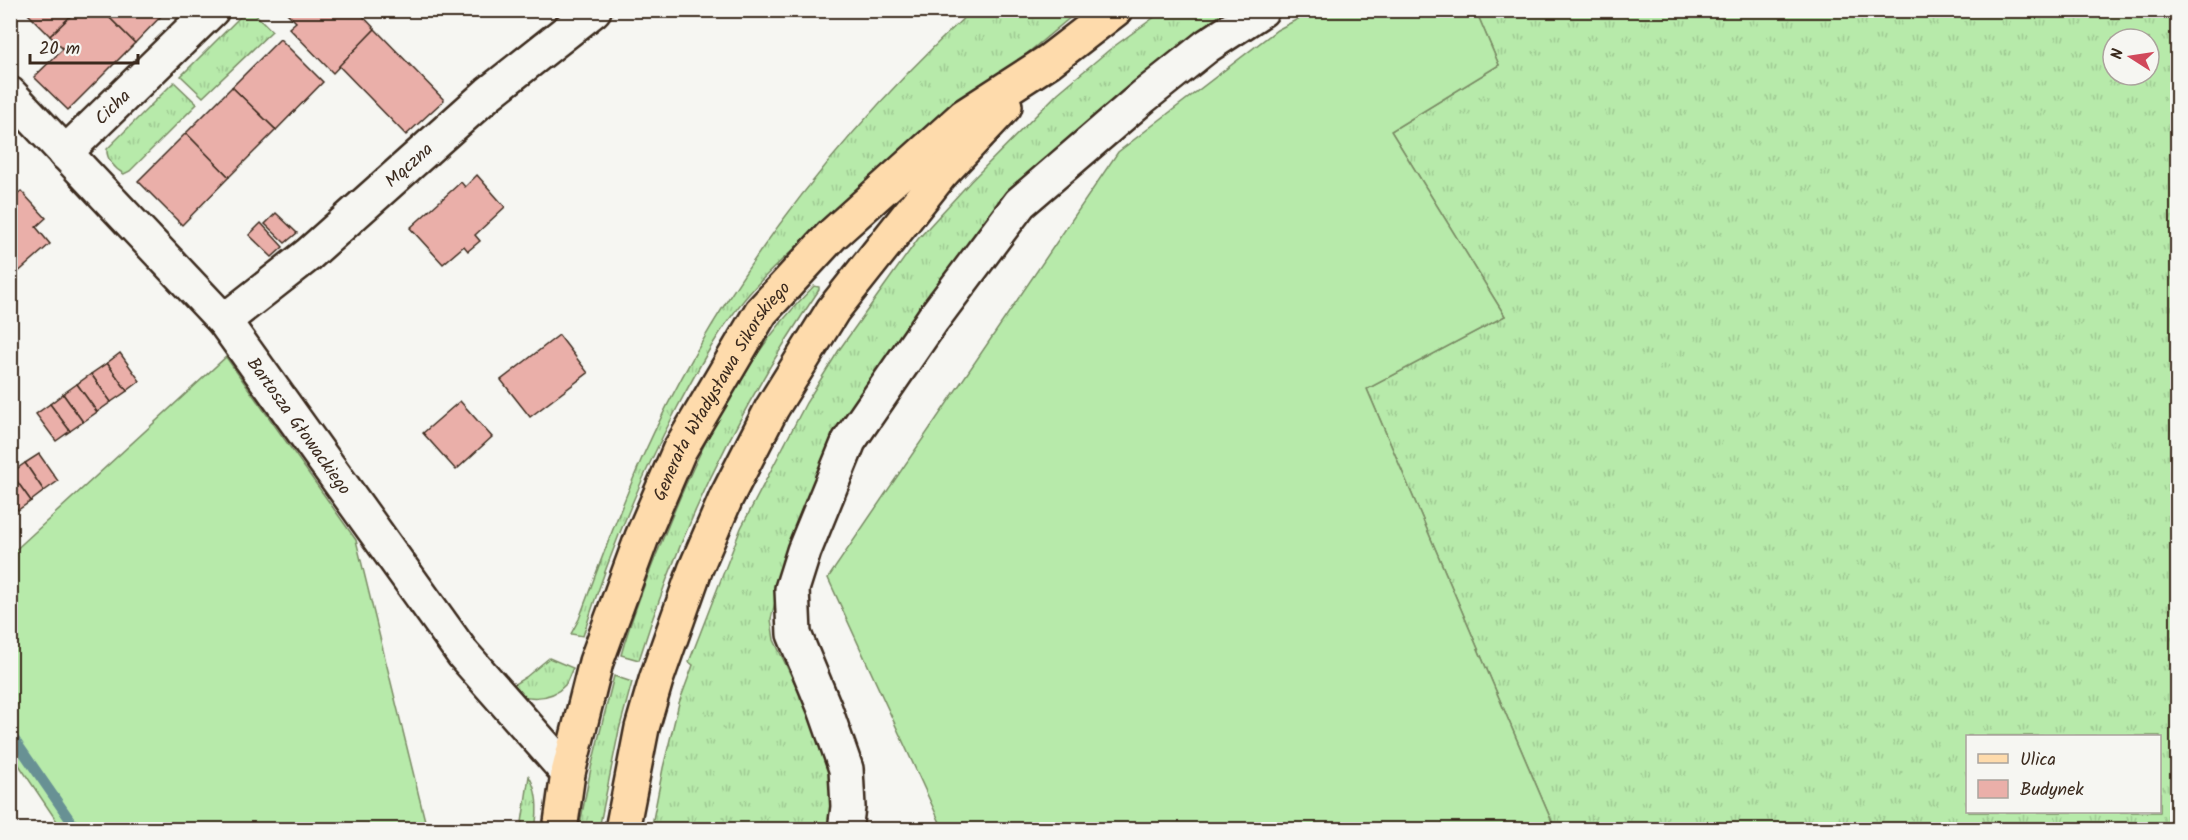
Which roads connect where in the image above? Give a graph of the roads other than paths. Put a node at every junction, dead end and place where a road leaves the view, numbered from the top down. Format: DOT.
graph roads {
  1 [pos="212,10"];
  2 [pos="594,10"];
  3 [pos="1115,10"];
  4 [pos="1262,10"];
  5 [pos="1049,61"];
  6 [pos="17,113"];
  7 [pos="64,153"];
  8 [pos="224,321"];
  9 [pos="568,773"];
  10 [pos="560,830"];
  11 [pos="622,830"];
  12 [pos="845,830"];
  1 -- 7 [label="street, Cicha"];
  2 -- 8 [label="street, Mączna"];
  3 -- 5 [label="main road, Generała Władysława Sikorskiego"];
  4 -- 12 [label="street"];
  5 -- 9 [label="main road, Generała Władysława Sikorskiego"];
  5 -- 11 [label="main road, Generała Władysława Sikorskiego"];
  6 -- 7 [label="street, Bartosza Głowackiego"];
  7 -- 8 [label="street, Bartosza Głowackiego"];
  8 -- 9 [label="street, Bartosza Głowackiego"];
  9 -- 10 [label="main road, Generała Władysława Sikorskiego"];
}
